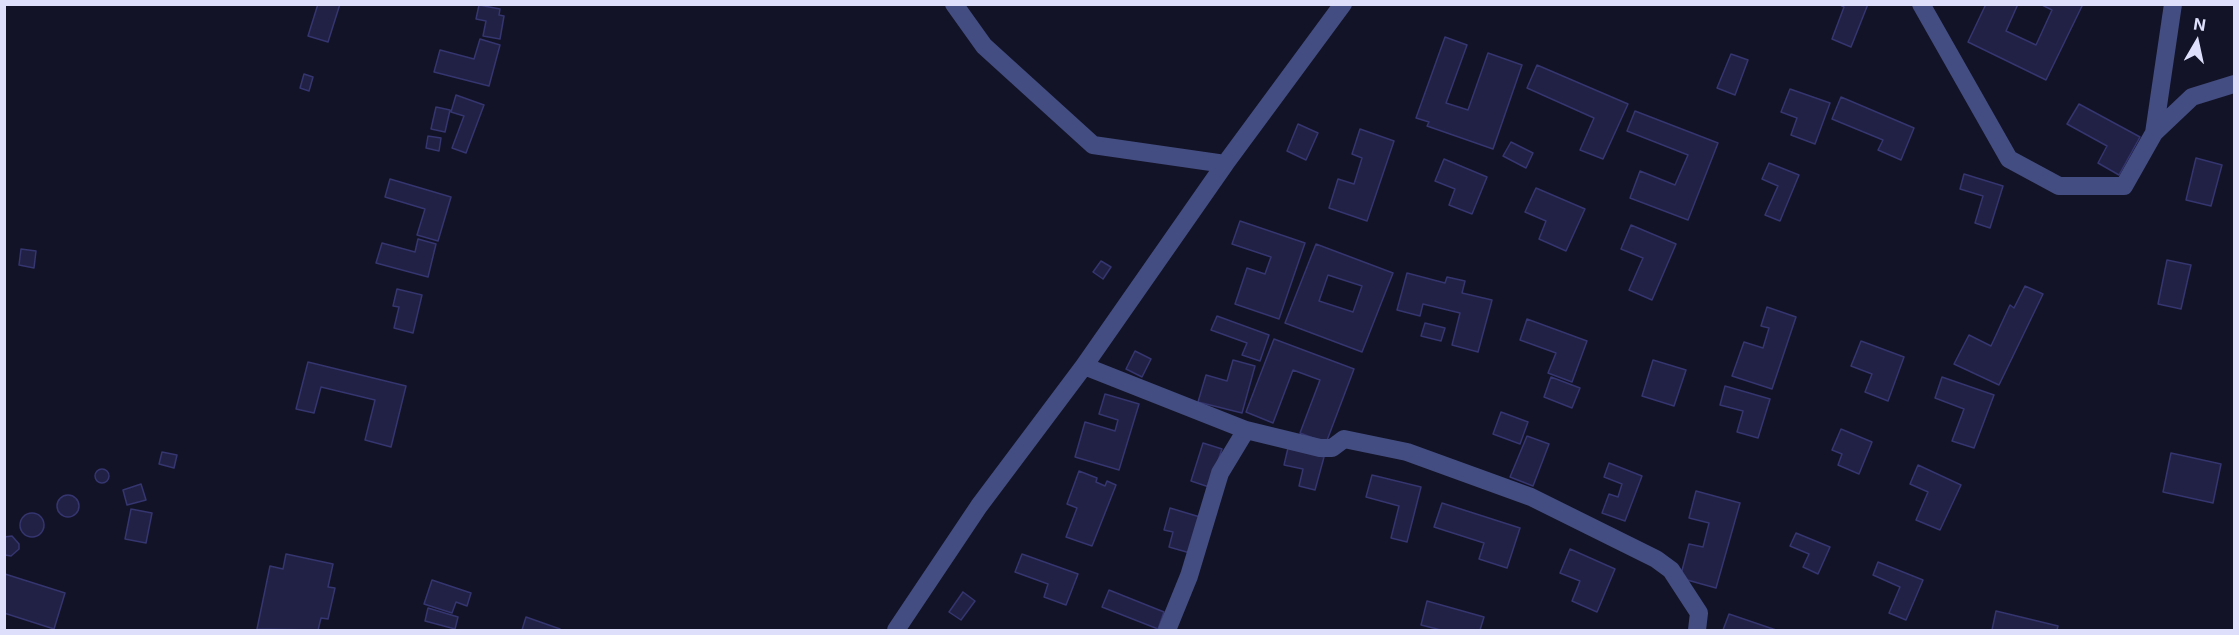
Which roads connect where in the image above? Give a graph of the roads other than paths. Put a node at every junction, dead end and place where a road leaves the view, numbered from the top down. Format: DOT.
graph roads {
  1 [pos="954,4"];
  2 [pos="1343,4"];
  3 [pos="1921,4"];
  4 [pos="2173,4"];
  5 [pos="2235,84"];
  6 [pos="2154,133"];
  7 [pos="1225,164"];
  8 [pos="1084,366"];
  9 [pos="1246,430"];
  10 [pos="896,630"];
  11 [pos="1167,630"];
  12 [pos="1697,630"];
  1 -- 7 [label="street"];
  2 -- 7 [label="street"];
  3 -- 6 [label="street"];
  4 -- 6 [label="street"];
  5 -- 6 [label="street"];
  7 -- 8 [label="street"];
  8 -- 9 [label="street"];
  8 -- 10 [label="street"];
  9 -- 11 [label="street"];
  9 -- 12 [label="street"];
}
